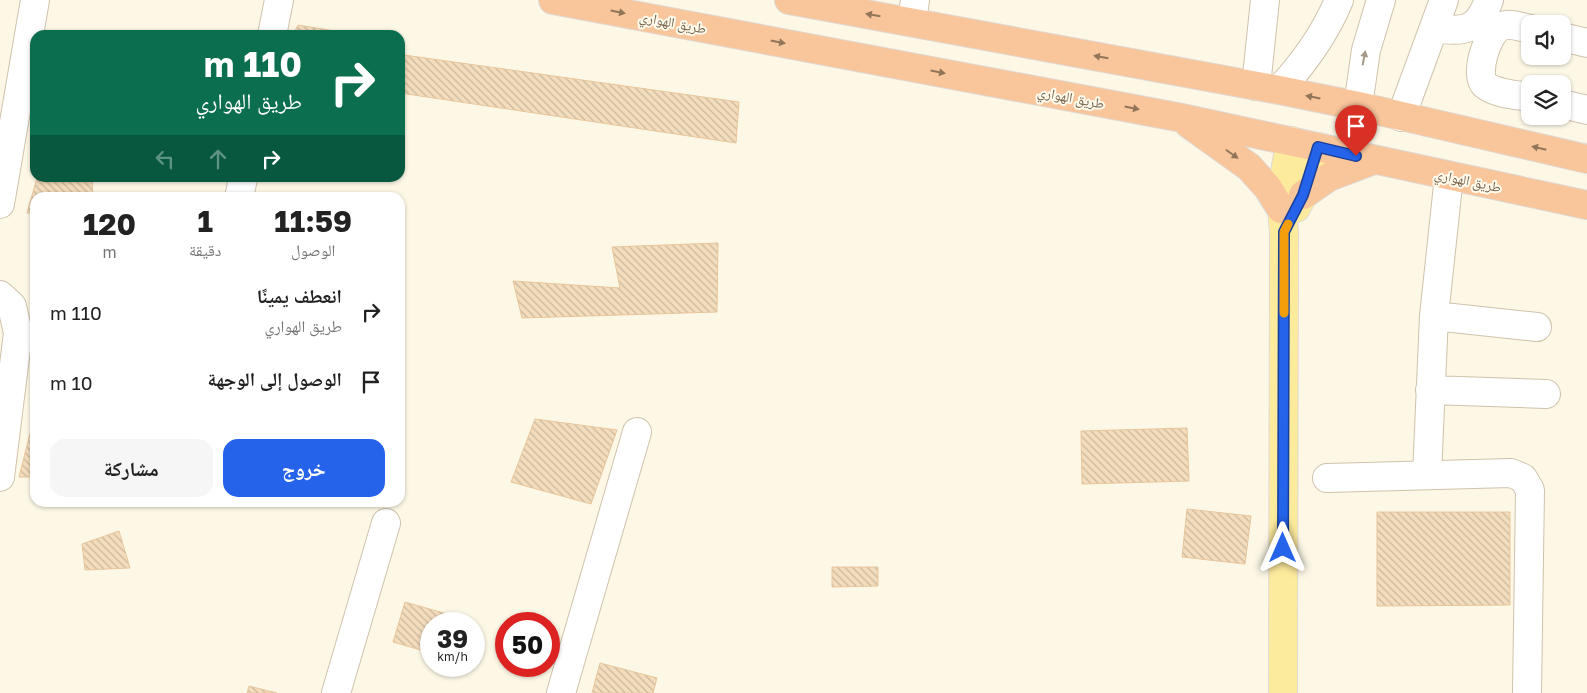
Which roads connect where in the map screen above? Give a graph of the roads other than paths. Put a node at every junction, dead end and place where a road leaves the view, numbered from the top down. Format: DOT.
graph roads {
  1 [pos="35,0"];
  2 [pos="279,0"];
  3 [pos="789,0"];
  4 [pos="1265,0"];
  5 [pos="1339,0"];
  6 [pos="1381,0"];
  7 [pos="1444,0"];
  8 [pos="1489,0"];
  9 [pos="565,1"];
  10 [pos="913,11"];
  11 [pos="1434,28"];
  12 [pos="1521,28"];
  13 [pos="273,30"];
  14 [pos="1571,39"];
  15 [pos="1587,43"];
  16 [pos="1267,88"];
  17 [pos="1521,96"];
  18 [pos="1358,106"];
  19 [pos="1571,106"];
  20 [pos="1587,110"];
  21 [pos="1177,117"];
  22 [pos="1401,117"];
  23 [pos="1291,141"];
  24 [pos="1318,147"];
  25 [pos="1587,159"];
  26 [pos="1374,160"];
  27 [pos="1449,176"];
  28 [pos="0,204"];
  29 [pos="1587,205"];
  30 [pos="1289,212"];
  31 [pos="0,295"];
  32 [pos="1434,316"];
  33 [pos="1537,327"];
  34 [pos="1430,390"];
  35 [pos="1546,394"];
  36 [pos="638,432"];
  37 [pos="1427,475"];
  38 [pos="0,477"];
  39 [pos="1327,478"];
  40 [pos="386,522"];
  41 [pos="336,693"];
  42 [pos="561,693"];
  43 [pos="1282,693"];
  44 [pos="1527,693"];
  1 -- 28 [label="street"];
  2 -- 13 [label="street"];
  10 -- 3 [label="highway, one-way"];
  4 -- 16 [label="street"];
  5 -- 16 [label="street"];
  18 -- 6 [label="street, one-way"];
  7 -- 11 [label="street"];
  8 -- 11 [label="street"];
  9 -- 21 [label="highway, طريق الهواري, one-way"];
  16 -- 10 [label="highway, one-way"];
  11 -- 22 [label="street"];
  12 -- 17 [label="street"];
  14 -- 15 [label="street"];
  18 -- 16 [label="highway, one-way"];
  18 -- 22 [label="highway"];
  19 -- 20 [label="street"];
  21 -- 23 [label="highway, طريق الهواري"];
  21 -- 30 [label="highway, one-way"];
  25 -- 22 [label="highway, one-way"];
  23 -- 24 [label="highway, طريق الهواري"];
  23 -- 30 [label="main road"];
  24 -- 26 [label="highway, طريق الهواري"];
  24 -- 30 [label="main road"];
  26 -- 27 [label="highway, طريق الهواري"];
  26 -- 30 [label="highway"];
  27 -- 29 [label="highway, طريق الهواري"];
  27 -- 32 [label="street"];
  30 -- 43 [label="main road"];
  31 -- 38 [label="street"];
  32 -- 33 [label="street"];
  32 -- 34 [label="street"];
  34 -- 35 [label="street"];
  34 -- 37 [label="street"];
  36 -- 42 [label="street"];
  37 -- 39 [label="street"];
  37 -- 44 [label="street"];
  40 -- 41 [label="street"];
}
